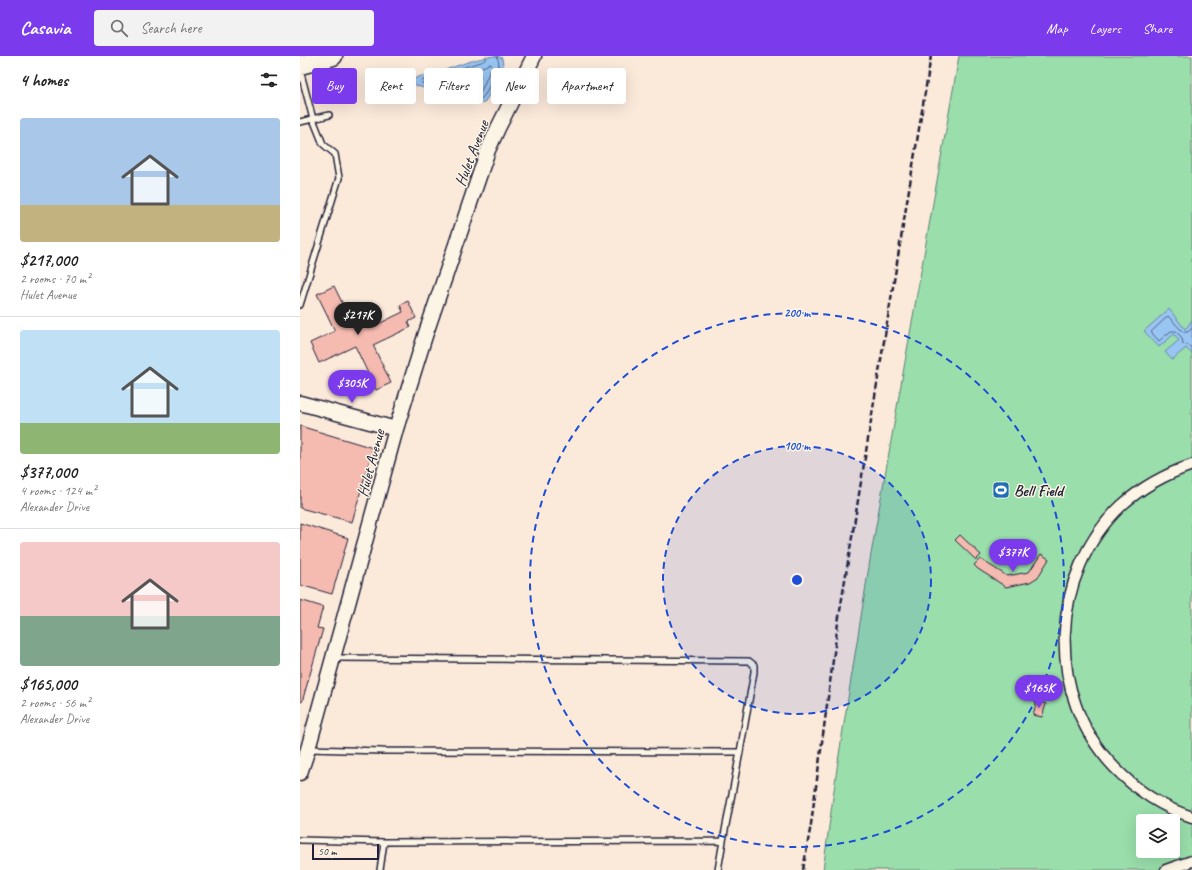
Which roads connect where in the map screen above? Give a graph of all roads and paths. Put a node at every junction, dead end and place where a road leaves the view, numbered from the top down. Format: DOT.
graph roads {
  1 [pos="333,56"];
  2 [pos="534,56"];
  3 [pos="300,65"];
  4 [pos="300,70"];
  5 [pos="329,114"];
  6 [pos="313,119"];
  7 [pos="300,122"];
  8 [pos="302,288"];
  9 [pos="300,305"];
  10 [pos="300,403"];
  11 [pos="396,429"];
  12 [pos="1192,465"];
  13 [pos="333,658"];
  14 [pos="308,749"];
  15 [pos="740,752"];
  16 [pos="300,773"];
  17 [pos="1192,817"];
  18 [pos="300,840"];
  19 [pos="384,842"];
  20 [pos="723,842"];
  21 [pos="1192,861"];
  22 [pos="380,870"];
  23 [pos="718,870"];
  24 [pos="1166,870"];
  1 -- 3 [label="highway"];
  2 -- 11 [label="street, Hulet Avenue"];
  4 -- 6 [label="lane"];
  5 -- 6 [label="lane"];
  6 -- 7 [label="lane"];
  6 -- 8 [label="lane"];
  8 -- 9 [label="lane"];
  10 -- 11 [label="street"];
  11 -- 13 [label="street, Hulet Avenue"];
  12 -- 17 [label="street"];
  13 -- 14 [label="street, Hulet Avenue"];
  13 -- 15 [label="lane"];
  14 -- 15 [label="lane"];
  14 -- 16 [label="street, Hulet Avenue"];
  15 -- 20 [label="lane"];
  18 -- 19 [label="lane"];
  19 -- 20 [label="lane"];
  19 -- 22 [label="lane"];
  20 -- 23 [label="lane"];
  21 -- 24 [label="street"];
}
